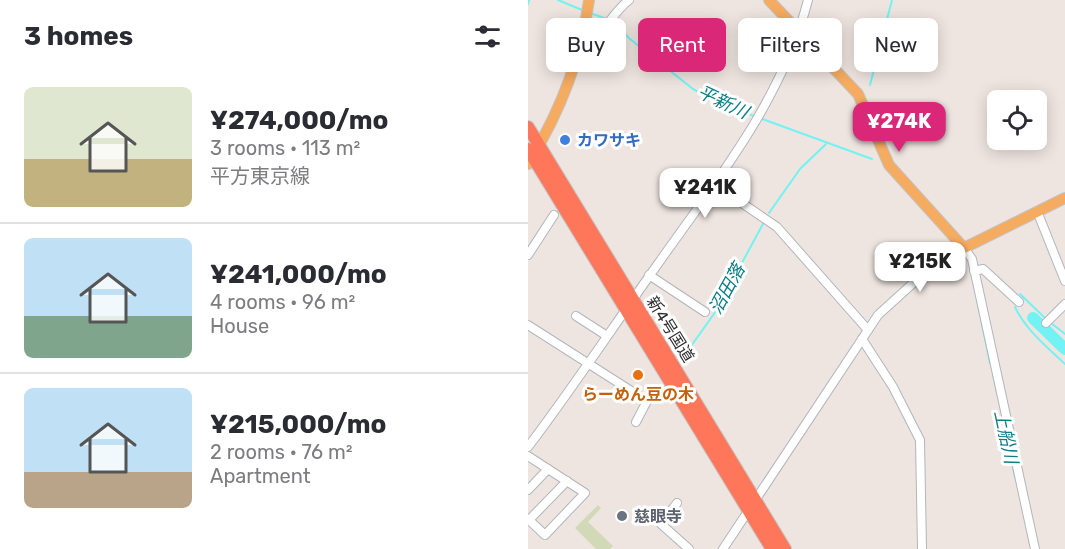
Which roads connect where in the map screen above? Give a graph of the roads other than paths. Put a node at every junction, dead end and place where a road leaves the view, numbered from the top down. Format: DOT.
graph roads {
  1 [pos="628,0"];
  2 [pos="769,0"];
  3 [pos="808,0"];
  4 [pos="610,18"];
  5 [pos="785,18"];
  6 [pos="803,18"];
  7 [pos="572,72"];
  8 [pos="783,72"];
  9 [pos="836,72"];
  10 [pos="528,127"];
  11 [pos="532,154"];
  12 [pos="714,184"];
  13 [pos="1065,198"];
  14 [pos="1037,211"];
  15 [pos="554,215"];
  16 [pos="964,248"];
  17 [pos="528,255"];
  18 [pos="974,271"];
  19 [pos="650,275"];
  20 [pos="1065,281"];
  21 [pos="1019,302"];
  22 [pos="630,303"];
  23 [pos="1065,304"];
  24 [pos="705,312"];
  25 [pos="576,316"];
  26 [pos="1046,323"];
  27 [pos="528,325"];
  28 [pos="868,330"];
  29 [pos="607,336"];
  30 [pos="862,339"];
  31 [pos="588,363"];
  32 [pos="636,422"];
  33 [pos="528,447"];
  34 [pos="528,456"];
  35 [pos="548,469"];
  36 [pos="567,481"];
  37 [pos="528,490"];
  38 [pos="677,503"];
  39 [pos="753,505"];
  40 [pos="528,519"];
  41 [pos="689,549"];
  42 [pos="723,549"];
  43 [pos="772,549"];
  44 [pos="785,549"];
  45 [pos="922,549"];
  46 [pos="1035,549"];
  1 -- 4 [label="street"];
  2 -- 5 [label="main road"];
  3 -- 6 [label="street"];
  7 -- 11 [label="main road"];
  8 -- 12 [label="street"];
  9 -- 16 [label="main road"];
  10 -- 11 [label="highway, 新4号国道"];
  11 -- 22 [label="highway, 新4号国道"];
  12 -- 19 [label="street"];
  12 -- 28 [label="street"];
  13 -- 14 [label="main road"];
  14 -- 16 [label="main road"];
  14 -- 20 [label="street"];
  15 -- 17 [label="street"];
  16 -- 18 [label="street"];
  16 -- 28 [label="street"];
  18 -- 21 [label="street"];
  18 -- 46 [label="street"];
  19 -- 22 [label="street"];
  19 -- 24 [label="street"];
  22 -- 29 [label="street"];
  22 -- 39 [label="highway, 新4号国道"];
  23 -- 26 [label="street"];
  25 -- 29 [label="street"];
  27 -- 31 [label="street"];
  28 -- 30 [label="street"];
  29 -- 31 [label="street"];
  30 -- 39 [label="street"];
  30 -- 45 [label="street"];
  31 -- 32 [label="street"];
  31 -- 33 [label="street"];
  34 -- 35 [label="street"];
  35 -- 36 [label="street"];
  35 -- 37 [label="street"];
  36 -- 40 [label="street"];
  36 -- 40 [label="street"];
  38 -- 41 [label="street"];
  39 -- 42 [label="street"];
  39 -- 43 [label="highway, 新4号国道"];
  39 -- 44 [label="highway, 新4号国道"];
}
